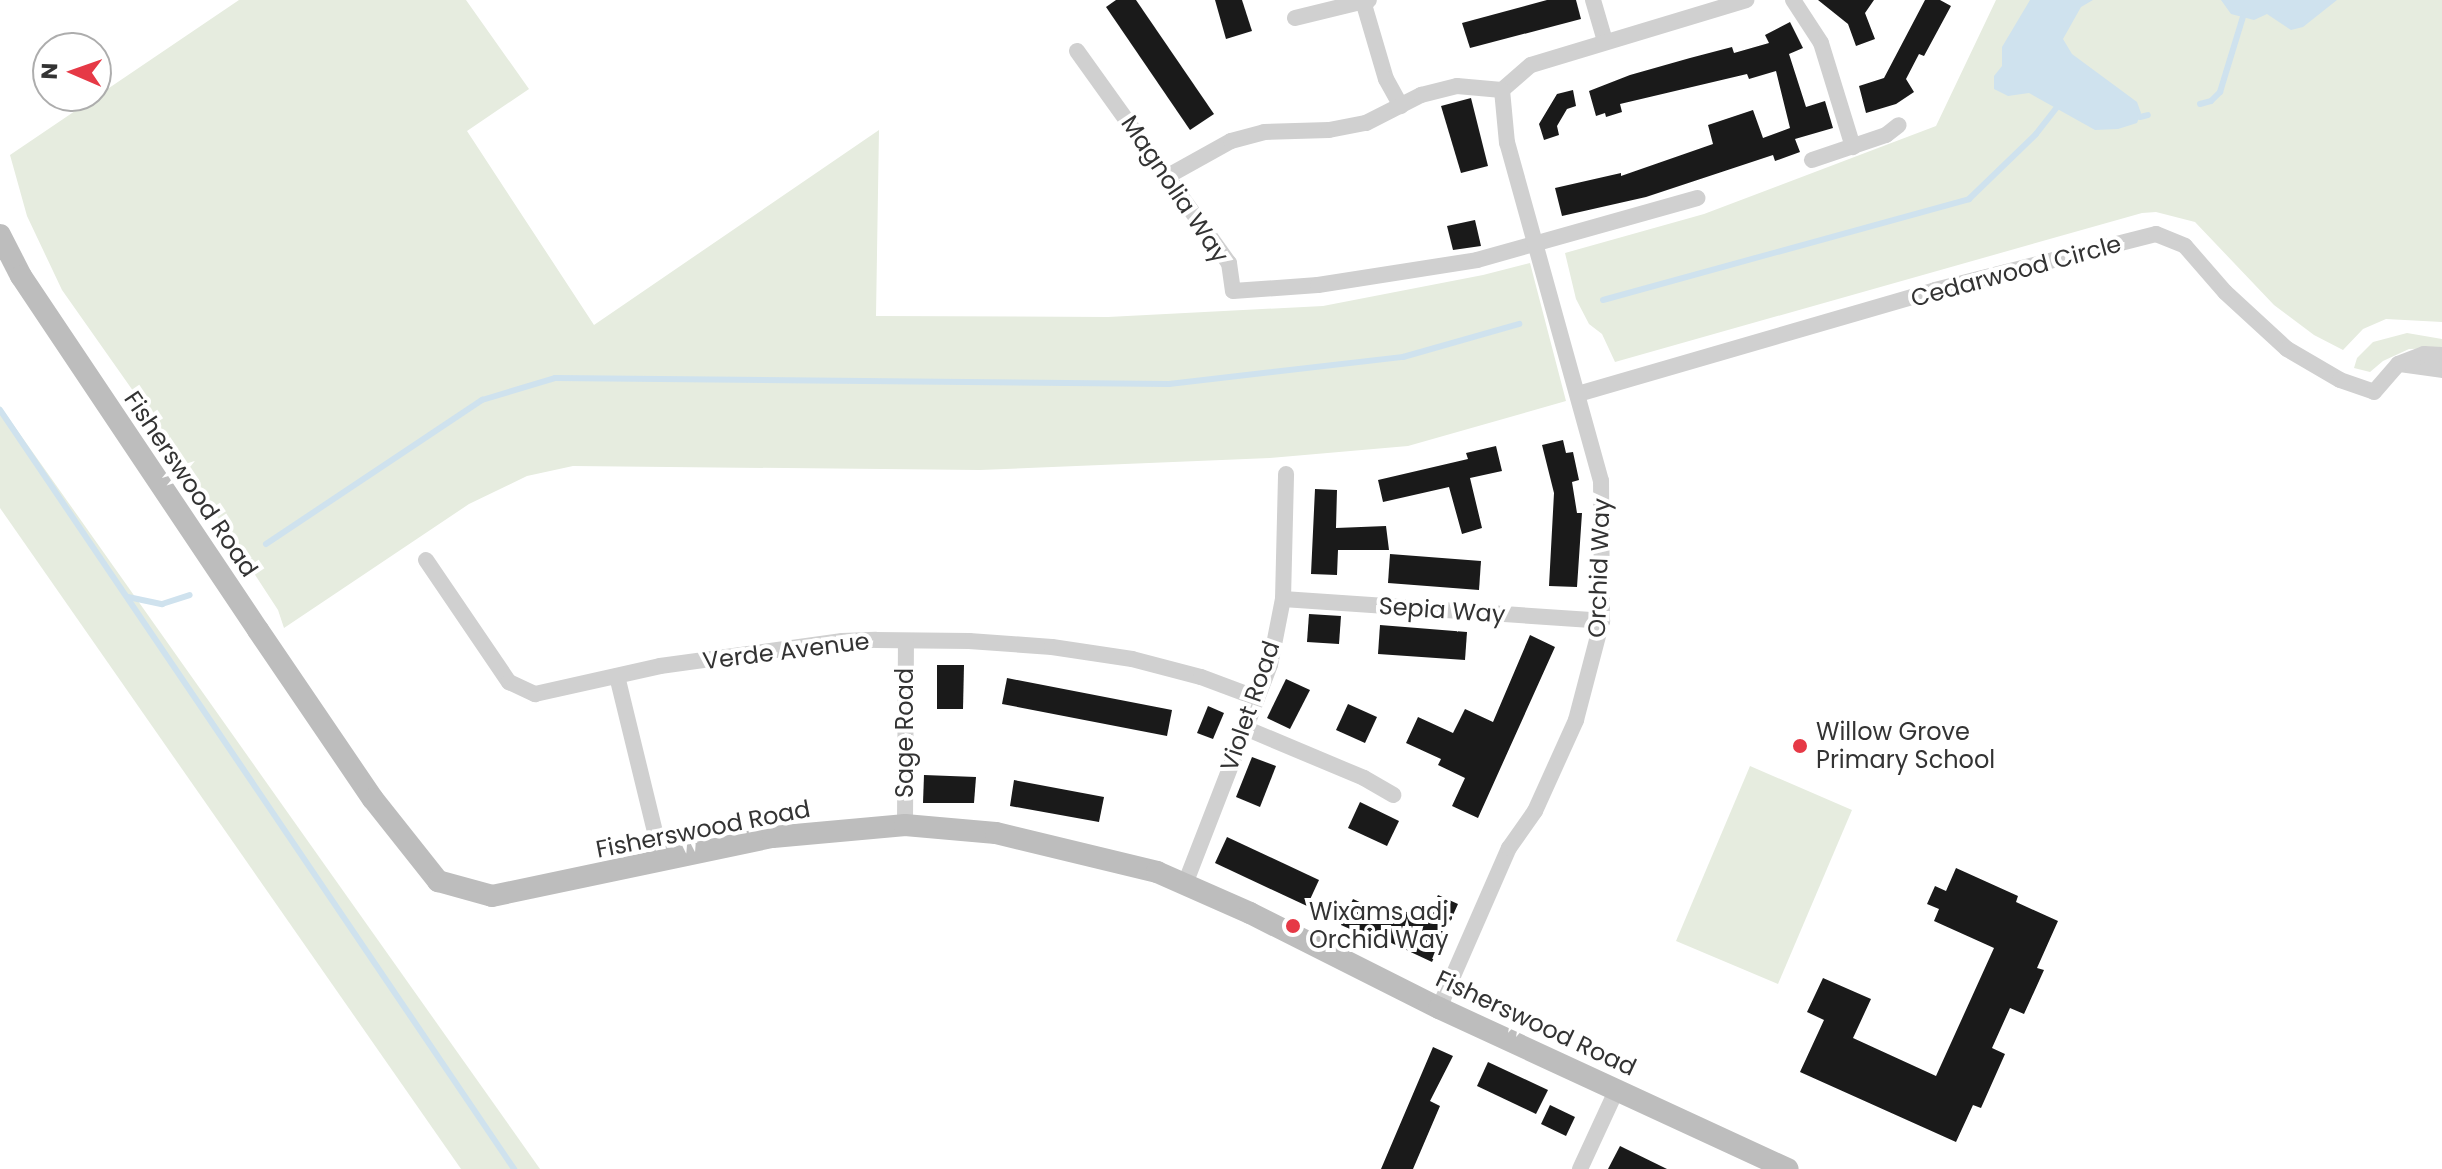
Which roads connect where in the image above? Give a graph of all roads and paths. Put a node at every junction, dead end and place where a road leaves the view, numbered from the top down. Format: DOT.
graph roads {
  1 [pos="1593,0"];
  2 [pos="1746,0"];
  3 [pos="1793,0"];
  4 [pos="1366,1"];
  5 [pos="1295,18"];
  6 [pos="1605,41"];
  7 [pos="1077,51"];
  8 [pos="1502,90"];
  9 [pos="1401,106"];
  10 [pos="1899,125"];
  11 [pos="1853,147"];
  12 [pos="1812,160"];
  13 [pos="1168,176"];
  14 [pos="1697,198"];
  15 [pos="0,235"];
  16 [pos="1537,245"];
  17 [pos="1935,290"];
  18 [pos="1928,307"];
  19 [pos="2442,355"];
  20 [pos="2398,364"];
  21 [pos="2442,370"];
  22 [pos="1578,394"];
  23 [pos="1286,474"];
  24 [pos="426,560"];
  25 [pos="1283,599"];
  26 [pos="1602,621"];
  27 [pos="906,641"];
  28 [pos="617,676"];
  29 [pos="1257,698"];
  30 [pos="1245,728"];
  31 [pos="1394,795"];
  32 [pos="905,825"];
  33 [pos="662,861"];
  34 [pos="1185,884"];
  35 [pos="1439,1008"];
  36 [pos="1617,1089"];
  37 [pos="1580,1169"];
  38 [pos="1788,1169"];
  1 -- 6 [label="street"];
  2 -- 6 [label="street"];
  3 -- 11 [label="street"];
  4 -- 5 [label="street"];
  4 -- 9 [label="street"];
  6 -- 8 [label="street"];
  7 -- 13 [label="street, Magnolia Way"];
  8 -- 9 [label="street"];
  8 -- 16 [label="street, Orchid Way"];
  9 -- 13 [label="street"];
  10 -- 11 [label="street"];
  11 -- 12 [label="street"];
  13 -- 16 [label="street, Magnolia Way"];
  14 -- 16 [label="street"];
  15 -- 33 [label="street, Fisherswood Road"];
  16 -- 22 [label="street, Orchid Way"];
  17 -- 18 [label="street"];
  17 -- 20 [label="street, Cedarwood Circle"];
  17 -- 22 [label="street, Cedarwood Circle"];
  19 -- 20 [label="street"];
  20 -- 21 [label="street"];
  22 -- 26 [label="street, Orchid Way"];
  23 -- 25 [label="street, Violet Road"];
  24 -- 28 [label="street, Verde Avenue"];
  25 -- 26 [label="street, Sepia Way"];
  25 -- 29 [label="street, Violet Road"];
  26 -- 35 [label="street, Orchid Way"];
  27 -- 28 [label="street, Verde Avenue"];
  27 -- 29 [label="street, Verde Avenue"];
  27 -- 32 [label="street, Sage Road"];
  28 -- 33 [label="street"];
  29 -- 30 [label="street, Violet Road"];
  30 -- 31 [label="street"];
  30 -- 34 [label="street, Violet Road"];
  32 -- 33 [label="street, Fisherswood Road"];
  32 -- 34 [label="street, Fisherswood Road"];
  34 -- 35 [label="street, Fisherswood Road"];
  35 -- 36 [label="street, Fisherswood Road"];
  36 -- 37 [label="street"];
  36 -- 38 [label="street, Fisherswood Road"];
}
